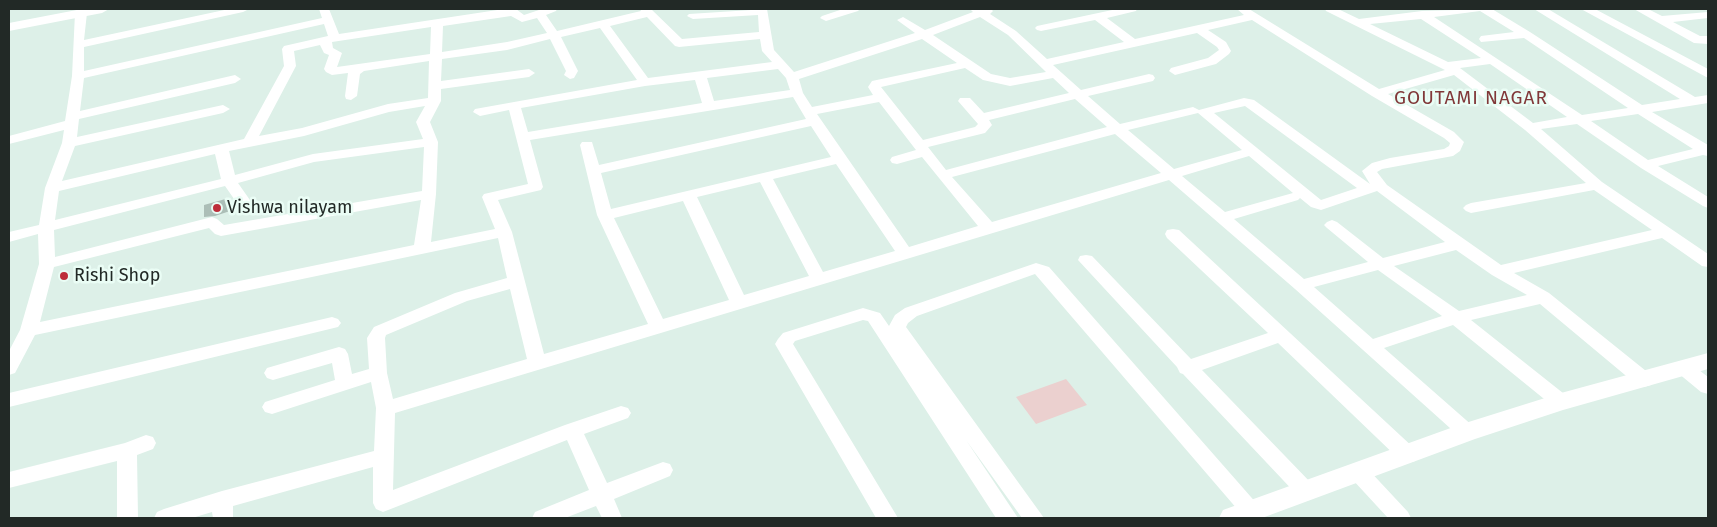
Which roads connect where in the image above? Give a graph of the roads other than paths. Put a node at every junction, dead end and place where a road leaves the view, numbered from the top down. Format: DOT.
graph roads {
  1 [pos="102,9"];
  2 [pos="243,9"];
  3 [pos="552,9"];
  4 [pos="854,9"];
  5 [pos="1132,9"];
  6 [pos="1242,9"];
  7 [pos="1330,9"];
  8 [pos="1476,9"];
  9 [pos="1484,9"];
  10 [pos="1540,9"];
  11 [pos="1587,9"];
  12 [pos="1640,9"];
  13 [pos="1679,9"];
  14 [pos="511,10"];
  15 [pos="984,10"];
  16 [pos="83,11"];
  17 [pos="647,11"];
  18 [pos="539,13"];
  19 [pos="326,14"];
  20 [pos="1422,14"];
  21 [pos="1708,15"];
  22 [pos="693,16"];
  23 [pos="1097,16"];
  24 [pos="1256,16"];
  25 [pos="1694,17"];
  26 [pos="826,18"];
  27 [pos="903,20"];
  28 [pos="1660,20"];
  29 [pos="1359,22"];
  30 [pos="9,23"];
  31 [pos="438,24"];
  32 [pos="603,24"];
  33 [pos="1708,26"];
  34 [pos="9,27"];
  35 [pos="1041,28"];
  36 [pos="1200,29"];
  37 [pos="925,34"];
  38 [pos="1525,34"];
  39 [pos="554,35"];
  40 [pos="765,35"];
  41 [pos="330,38"];
  42 [pos="1485,39"];
  43 [pos="1708,40"];
  44 [pos="679,43"];
  45 [pos="78,44"];
  46 [pos="1134,44"];
  47 [pos="690,54"];
  48 [pos="437,57"];
  49 [pos="1493,60"];
  50 [pos="1045,62"];
  51 [pos="966,64"];
  52 [pos="781,65"];
  53 [pos="1451,68"];
  54 [pos="356,69"];
  55 [pos="1176,71"];
  56 [pos="529,73"];
  57 [pos="700,74"];
  58 [pos="1056,74"];
  59 [pos="1708,74"];
  60 [pos="570,75"];
  61 [pos="78,76"];
  62 [pos="792,77"];
  63 [pos="1149,78"];
  64 [pos="234,79"];
  65 [pos="645,82"];
  66 [pos="436,86"];
  67 [pos="797,93"];
  68 [pos="1377,93"];
  69 [pos="1078,95"];
  70 [pos="351,96"];
  71 [pos="882,97"];
  72 [pos="1708,99"];
  73 [pos="434,100"];
  74 [pos="965,101"];
  75 [pos="1692,101"];
  76 [pos="514,105"];
  77 [pos="709,106"];
  78 [pos="223,109"];
  79 [pos="1193,111"];
  80 [pos="1642,111"];
  81 [pos="480,112"];
  82 [pos="811,116"];
  83 [pos="981,118"];
  84 [pos="71,120"];
  85 [pos="1580,120"];
  86 [pos="1530,127"];
  87 [pos="1120,128"];
  88 [pos="522,137"];
  89 [pos="9,140"];
  90 [pos="249,142"];
  91 [pos="430,142"];
  92 [pos="69,143"];
  93 [pos="587,145"];
  94 [pos="220,148"];
  95 [pos="923,148"];
  96 [pos="1707,150"];
  97 [pos="1246,153"];
  98 [pos="839,160"];
  99 [pos="897,160"];
  100 [pos="1646,165"];
  101 [pos="594,170"];
  102 [pos="1170,174"];
  103 [pos="943,175"];
  104 [pos="764,177"];
  105 [pos="229,180"];
  106 [pos="1368,181"];
  107 [pos="1597,185"];
  108 [pos="52,188"];
  109 [pos="429,194"];
  110 [pos="688,195"];
  111 [pos="1293,197"];
  112 [pos="244,203"];
  113 [pos="1708,203"];
  114 [pos="1470,208"];
  115 [pos="605,215"];
  116 [pos="1221,218"];
  117 [pos="1332,225"];
  118 [pos="46,228"];
  119 [pos="988,228"];
  120 [pos="504,232"];
  121 [pos="1665,232"];
  122 [pos="1173,234"];
  123 [pos="9,237"];
  124 [pos="1458,244"];
  125 [pos="422,248"];
  126 [pos="905,253"];
  127 [pos="1086,260"];
  128 [pos="1708,262"];
  129 [pos="46,264"];
  130 [pos="1380,264"];
  131 [pos="1498,271"];
  132 [pos="819,279"];
  133 [pos="517,281"];
  134 [pos="1301,285"];
  135 [pos="1542,297"];
  136 [pos="739,303"];
  137 [pos="1456,318"];
  138 [pos="332,323"];
  139 [pos="658,327"];
  140 [pos="1282,335"];
  141 [pos="20,338"];
  142 [pos="1370,346"];
  143 [pos="1708,361"];
  144 [pos="537,364"];
  145 [pos="9,368"];
  146 [pos="1186,368"];
  147 [pos="1684,368"];
  148 [pos="273,373"];
  149 [pos="378,373"];
  150 [pos="1644,380"];
  151 [pos="344,384"];
  152 [pos="1708,387"];
  153 [pos="9,400"];
  154 [pos="1561,402"];
  155 [pos="272,407"];
  156 [pos="386,408"];
  157 [pos="621,413"];
  158 [pos="572,430"];
  159 [pos="1467,432"];
  160 [pos="1408,455"];
  161 [pos="384,456"];
  162 [pos="663,470"];
  163 [pos="1359,473"];
  164 [pos="9,480"];
  165 [pos="1306,492"];
  166 [pos="602,493"];
  167 [pos="222,509"];
  168 [pos="1241,515"];
  169 [pos="128,518"];
  170 [pos="164,518"];
  171 [pos="542,518"];
  172 [pos="612,518"];
  173 [pos="887,518"];
  174 [pos="1007,518"];
  175 [pos="1034,518"];
  176 [pos="1400,518"];
  1 -- 16 [label="main road"];
  2 -- 45 [label="street"];
  3 -- 18 [label="street"];
  4 -- 26 [label="street"];
  5 -- 23 [label="street"];
  6 -- 24 [label="street"];
  7 -- 29 [label="street"];
  8 -- 20 [label="street"];
  9 -- 38 [label="street"];
  10 -- 75 [label="street"];
  11 -- 59 [label="street"];
  12 -- 28 [label="street"];
  13 -- 25 [label="street"];
  14 -- 18 [label="street"];
  14 -- 31 [label="street"];
  15 -- 37 [label="street"];
  15 -- 50 [label="street"];
  16 -- 30 [label="main road"];
  16 -- 34 [label="main road"];
  16 -- 45 [label="street"];
  17 -- 32 [label="street"];
  17 -- 44 [label="street"];
  18 -- 39 [label="street"];
  19 -- 41 [label="street"];
  19 -- 61 [label="street"];
  20 -- 29 [label="street"];
  20 -- 49 [label="street"];
  21 -- 25 [label="street"];
  22 -- 40 [label="street"];
  23 -- 35 [label="street"];
  23 -- 46 [label="street"];
  24 -- 36 [label="street"];
  24 -- 68 [label="street"];
  25 -- 28 [label="street"];
  25 -- 33 [label="street"];
  27 -- 37 [label="street"];
  28 -- 43 [label="street"];
  29 -- 53 [label="street"];
  31 -- 41 [label="street"];
  31 -- 48 [label="street"];
  32 -- 39 [label="street"];
  32 -- 65 [label="street"];
  36 -- 46 [label="street"];
  36 -- 55 [label="street"];
  37 -- 51 [label="street"];
  37 -- 62 [label="street"];
  38 -- 42 [label="street"];
  38 -- 80 [label="street"];
  39 -- 48 [label="street"];
  39 -- 60 [label="street"];
  40 -- 44 [label="street"];
  40 -- 52 [label="street"];
  41 -- 54 [label="street"];
  41 -- 90 [label="street"];
  44 -- 47 [label="street"];
  45 -- 61 [label="street"];
  46 -- 50 [label="street"];
  48 -- 54 [label="street"];
  48 -- 66 [label="street"];
  49 -- 53 [label="street"];
  49 -- 85 [label="street"];
  50 -- 58 [label="street"];
  51 -- 58 [label="street"];
  51 -- 71 [label="street"];
  52 -- 57 [label="street"];
  52 -- 62 [label="street"];
  53 -- 68 [label="street"];
  53 -- 86 [label="street"];
  54 -- 70 [label="street"];
  56 -- 66 [label="street"];
  57 -- 65 [label="street"];
  57 -- 77 [label="street"];
  58 -- 69 [label="street"];
  61 -- 84 [label="street"];
  62 -- 67 [label="street"];
  63 -- 69 [label="street"];
  64 -- 84 [label="street"];
  65 -- 76 [label="street"];
  66 -- 73 [label="street"];
  67 -- 77 [label="street"];
  67 -- 82 [label="street"];
  68 -- 106 [label="street"];
  69 -- 83 [label="street"];
  69 -- 87 [label="street"];
  71 -- 82 [label="street"];
  71 -- 95 [label="street"];
  72 -- 75 [label="street"];
  73 -- 90 [label="street"];
  73 -- 91 [label="street"];
  74 -- 83 [label="street"];
  75 -- 80 [label="street"];
  76 -- 81 [label="street"];
  76 -- 88 [label="street"];
  77 -- 88 [label="street"];
  78 -- 92 [label="street"];
  79 -- 87 [label="street"];
  80 -- 85 [label="street"];
  80 -- 96 [label="street"];
  82 -- 98 [label="street"];
  82 -- 101 [label="street"];
  83 -- 95 [label="street"];
  84 -- 89 [label="street"];
  84 -- 92 [label="street"];
  85 -- 86 [label="street"];
  85 -- 100 [label="street"];
  86 -- 107 [label="street"];
  87 -- 102 [label="street"];
  87 -- 103 [label="street"];
  88 -- 120 [label="street"];
  90 -- 94 [label="street"];
  91 -- 105 [label="street"];
  91 -- 109 [label="street"];
  92 -- 108 [label="street"];
  93 -- 101 [label="street"];
  94 -- 105 [label="street"];
  94 -- 108 [label="street"];
  95 -- 99 [label="street"];
  95 -- 103 [label="street"];
  96 -- 100 [label="street"];
  97 -- 102 [label="street"];
  98 -- 104 [label="street"];
  98 -- 126 [label="street"];
  100 -- 113 [label="street"];
  101 -- 115 [label="street"];
  102 -- 116 [label="street"];
  102 -- 119 [label="street"];
  103 -- 119 [label="street"];
  104 -- 110 [label="street"];
  104 -- 132 [label="street"];
  105 -- 112 [label="street"];
  105 -- 118 [label="street"];
  106 -- 106 [label="street"];
  106 -- 124 [label="street"];
  107 -- 114 [label="street"];
  107 -- 121 [label="street"];
  108 -- 118 [label="street"];
  109 -- 125 [label="street"];
  109 -- 129 [label="street"];
  110 -- 115 [label="street"];
  110 -- 136 [label="street"];
  111 -- 116 [label="street"];
  115 -- 139 [label="street"];
  116 -- 134 [label="street"];
  117 -- 130 [label="street"];
  118 -- 123 [label="street"];
  118 -- 129 [label="street"];
  119 -- 126 [label="street"];
  120 -- 125 [label="street"];
  120 -- 133 [label="street"];
  121 -- 128 [label="street"];
  121 -- 131 [label="street"];
  122 -- 140 [label="street"];
  124 -- 130 [label="street"];
  124 -- 131 [label="street"];
  125 -- 141 [label="street"];
  126 -- 132 [label="street"];
  127 -- 146 [label="street"];
  129 -- 141 [label="street"];
  130 -- 134 [label="street"];
  130 -- 137 [label="street"];
  131 -- 135 [label="street"];
  132 -- 136 [label="street"];
  133 -- 144 [label="street"];
  133 -- 149 [label="street"];
  134 -- 142 [label="street"];
  135 -- 137 [label="street"];
  135 -- 150 [label="street"];
  136 -- 139 [label="street"];
  137 -- 142 [label="street"];
  137 -- 154 [label="street"];
  138 -- 153 [label="street"];
  139 -- 144 [label="street"];
  140 -- 146 [label="street"];
  140 -- 160 [label="street"];
  141 -- 145 [label="street"];
  142 -- 159 [label="street"];
  143 -- 147 [label="main road"];
  144 -- 156 [label="street"];
  146 -- 165 [label="street"];
  147 -- 150 [label="main road"];
  147 -- 152 [label="street"];
  148 -- 151 [label="street"];
  149 -- 151 [label="street"];
  149 -- 156 [label="street"];
  150 -- 154 [label="main road"];
  151 -- 155 [label="street"];
  154 -- 159 [label="main road"];
  156 -- 161 [label="street"];
  157 -- 158 [label="street"];
  158 -- 161 [label="street"];
  158 -- 166 [label="street"];
  159 -- 160 [label="main road"];
  160 -- 163 [label="main road"];
  161 -- 167 [label="street"];
  162 -- 166 [label="street"];
  163 -- 165 [label="main road"];
  163 -- 176 [label="street"];
  164 -- 169 [label="street"];
  165 -- 168 [label="main road"];
  166 -- 171 [label="street"];
  166 -- 172 [label="street"];
  167 -- 170 [label="street"];
  168 -- 175 [label="street"];
  173 -- 174 [label="street"];
}
